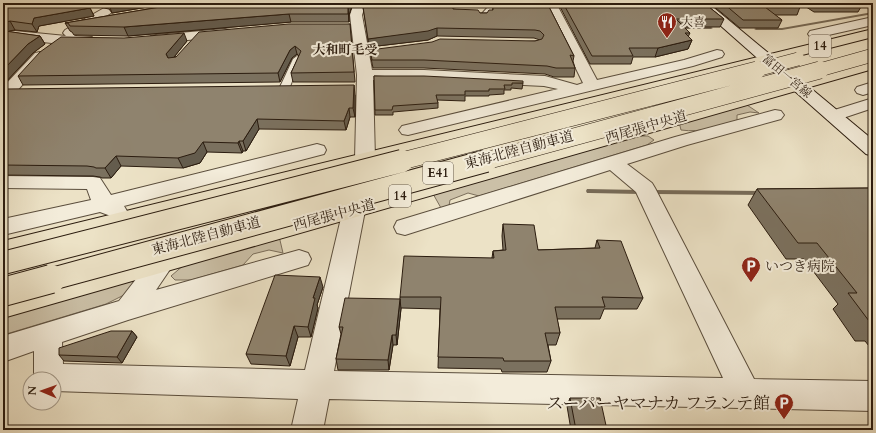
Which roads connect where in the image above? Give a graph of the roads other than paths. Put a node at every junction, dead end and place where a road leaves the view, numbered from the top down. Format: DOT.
graph roads {
  1 [pos="360,3"];
  2 [pos="490,3"];
  3 [pos="550,3"];
  4 [pos="701,3"];
  5 [pos="121,10"];
  6 [pos="88,16"];
  7 [pos="483,17"];
  8 [pos="873,21"];
  9 [pos="238,32"];
  10 [pos="873,33"];
  11 [pos="815,34"];
  12 [pos="860,34"];
  13 [pos="200,35"];
  14 [pos="9,36"];
  15 [pos="61,40"];
  16 [pos="98,40"];
  17 [pos="142,40"];
  18 [pos="190,46"];
  19 [pos="717,54"];
  20 [pos="873,55"];
  21 [pos="766,58"];
  22 [pos="297,59"];
  23 [pos="873,64"];
  24 [pos="364,71"];
  25 [pos="797,84"];
  26 [pos="590,86"];
  27 [pos="268,89"];
  28 [pos="291,89"];
  29 [pos="31,92"];
  30 [pos="870,93"];
  31 [pos="5,95"];
  32 [pos="616,96"];
  33 [pos="775,115"];
  34 [pos="834,116"];
  35 [pos="659,124"];
  36 [pos="408,130"];
  37 [pos="681,141"];
  38 [pos="316,150"];
  39 [pos="873,150"];
  40 [pos="365,159"];
  41 [pos="612,162"];
  42 [pos="3,182"];
  43 [pos="103,204"];
  44 [pos="356,209"];
  45 [pos="129,218"];
  46 [pos="3,227"];
  47 [pos="405,227"];
  48 [pos="3,250"];
  49 [pos="299,259"];
  50 [pos="163,262"];
  51 [pos="3,263"];
  52 [pos="3,292"];
  53 [pos="3,307"];
  54 [pos="128,309"];
  55 [pos="48,336"];
  56 [pos="3,349"];
  57 [pos="317,385"];
  58 [pos="746,394"];
  59 [pos="873,396"];
  60 [pos="308,430"];
  1 -- 24 [label="street"];
  2 -- 7 [label="lane"];
  3 -- 26 [label="street"];
  4 -- 21 [label="street, 富田一宮線"];
  5 -- 6 [label="street"];
  5 -- 6 [label="street"];
  6 -- 14 [label="street"];
  6 -- 15 [label="street"];
  8 -- 12 [label="street"];
  9 -- 13 [label="street"];
  10 -- 12 [label="main road, 14"];
  11 -- 12 [label="street"];
  12 -- 21 [label="main road, 14"];
  12 -- 51 [label="main road, 東海北陸自動車道 / E41, bridge"];
  13 -- 17 [label="street"];
  13 -- 18 [label="lane"];
  14 -- 15 [label="street"];
  15 -- 16 [label="street"];
  15 -- 31 [label="street"];
  19 -- 26 [label="street"];
  20 -- 52 [label="main road, 東海北陸自動車道 / E41, bridge"];
  21 -- 25 [label="street, 富田一宮線"];
  21 -- 32 [label="main road, 14"];
  22 -- 28 [label="lane"];
  23 -- 25 [label="main road, 西尾張中央道 / 14"];
  24 -- 26 [label="street"];
  24 -- 40 [label="street"];
  25 -- 34 [label="street, 富田一宮線"];
  25 -- 35 [label="main road, 西尾張中央道 / 14"];
  26 -- 32 [label="street"];
  26 -- 36 [label="street"];
  27 -- 28 [label="street"];
  29 -- 31 [label="street"];
  30 -- 34 [label="street"];
  32 -- 40 [label="main road, 14"];
  33 -- 37 [label="street"];
  34 -- 39 [label="street, 富田一宮線"];
  35 -- 37 [label="street"];
  35 -- 44 [label="main road, 西尾張中央道 / 14"];
  37 -- 41 [label="street"];
  38 -- 43 [label="street"];
  40 -- 44 [label="street"];
  40 -- 45 [label="main road, 14"];
  41 -- 47 [label="street"];
  41 -- 58 [label="street"];
  42 -- 43 [label="street"];
  43 -- 45 [label="street"];
  43 -- 46 [label="street"];
  44 -- 50 [label="main road, 西尾張中央道 / 14"];
  44 -- 57 [label="street"];
  45 -- 48 [label="main road, 14"];
  49 -- 54 [label="street"];
  50 -- 53 [label="main road, 西尾張中央道 / 14"];
  50 -- 54 [label="street"];
  54 -- 55 [label="street"];
  55 -- 56 [label="street"];
  55 -- 57 [label="street"];
  57 -- 58 [label="street"];
  57 -- 60 [label="street"];
  58 -- 59 [label="street"];
}
